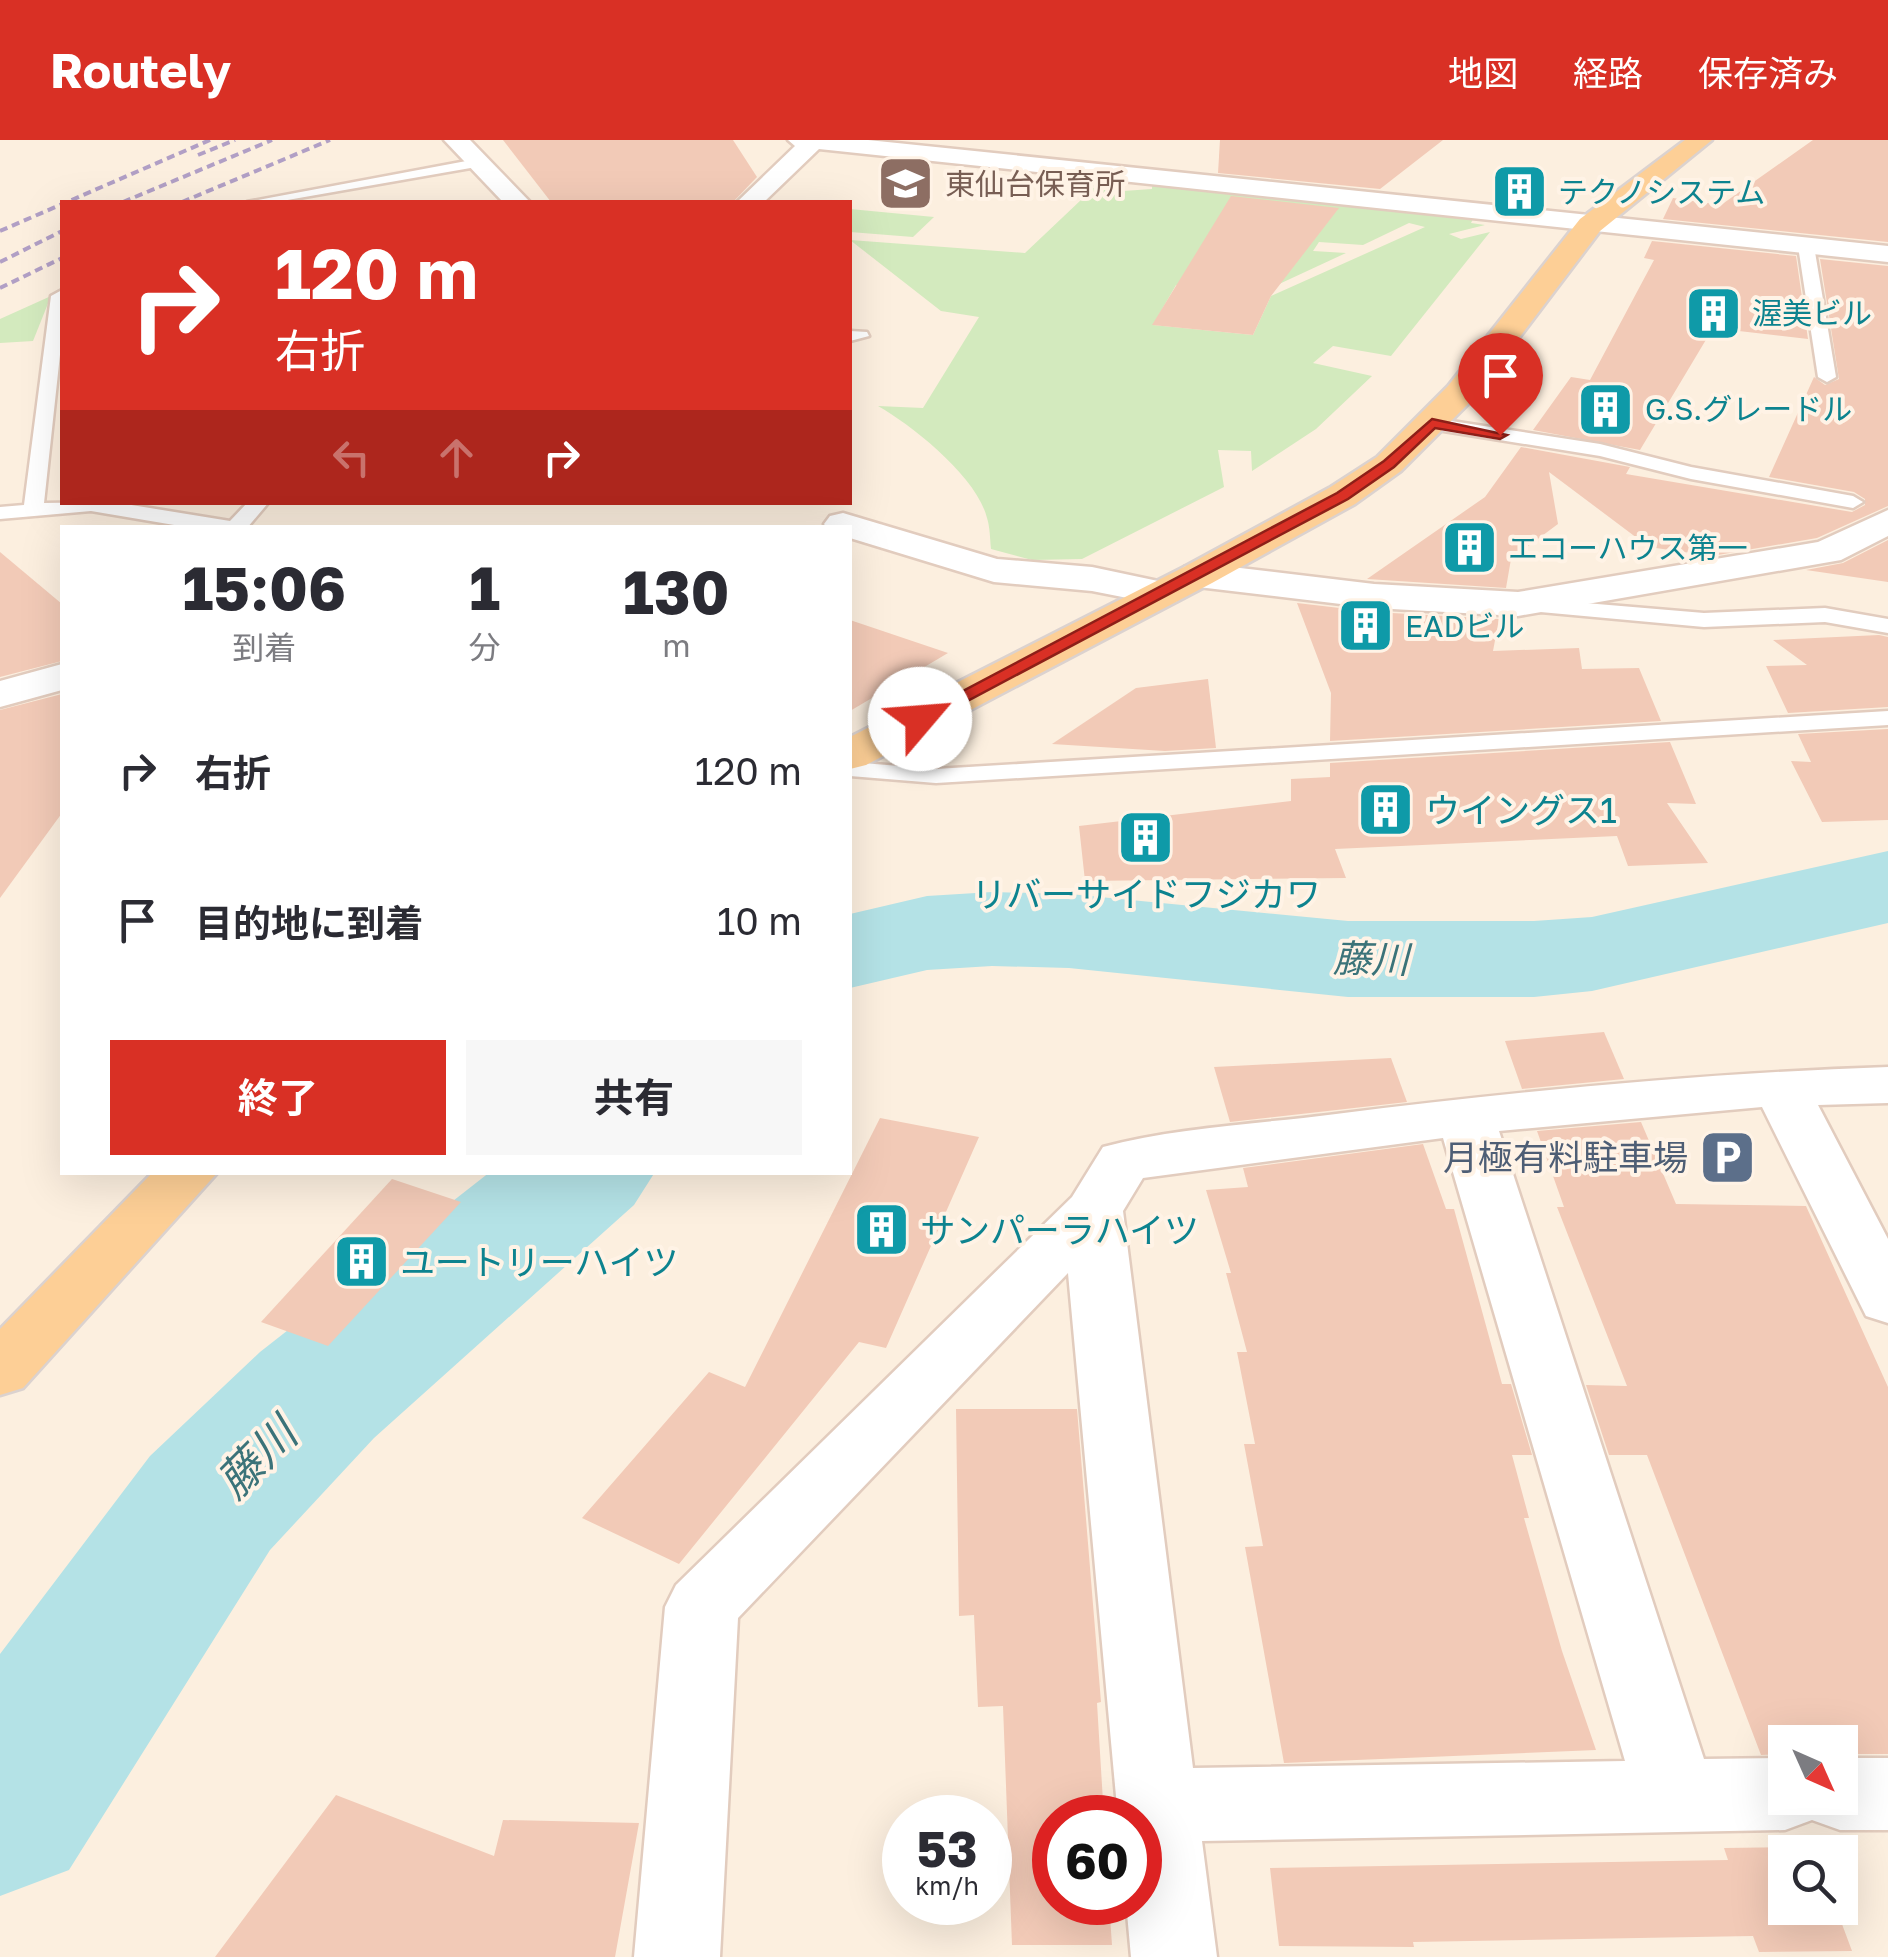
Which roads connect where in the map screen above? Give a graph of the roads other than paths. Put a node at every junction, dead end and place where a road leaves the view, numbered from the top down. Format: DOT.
graph roads {
  1 [pos="456,140"];
  2 [pos="800,140"];
  3 [pos="815,140"];
  4 [pos="1700,140"];
  5 [pos="477,163"];
  6 [pos="265,200"];
  7 [pos="516,200"];
  8 [pos="752,200"];
  9 [pos="1590,225"];
  10 [pos="1806,246"];
  11 [pos="1888,254"];
  12 [pos="60,309"];
  13 [pos="1827,376"];
  14 [pos="1432,424"];
  15 [pos="1853,502"];
  16 [pos="256,505"];
  17 [pos="33,510"];
  18 [pos="0,513"];
  19 [pos="839,518"];
  20 [pos="1888,521"];
  21 [pos="215,525"];
  22 [pos="237,525"];
  23 [pos="1198,575"];
  24 [pos="1163,593"];
  25 [pos="1518,604"];
  26 [pos="1888,626"];
  27 [pos="60,678"];
  28 [pos="0,694"];
  29 [pos="1888,718"];
  30 [pos="852,754"];
  31 [pos="852,769"];
  32 [pos="1888,1085"];
  33 [pos="1780,1086"];
  34 [pos="1466,1118"];
  35 [pos="186,1175"];
  36 [pos="1093,1211"];
  37 [pos="1888,1300"];
  38 [pos="0,1371"];
  39 [pos="1675,1794"];
  40 [pos="1768,1794"];
  41 [pos="1858,1794"];
  42 [pos="1888,1794"];
  43 [pos="1157,1795"];
  44 [pos="1162,1805"];
  45 [pos="1162,1843"];
  46 [pos="677,1957"];
  47 [pos="1174,1957"];
  1 -- 5 [label="street"];
  2 -- 3 [label="street"];
  3 -- 8 [label="street"];
  3 -- 9 [label="street"];
  4 -- 9 [label="main road"];
  5 -- 6 [label="lane"];
  5 -- 7 [label="street"];
  9 -- 10 [label="street"];
  9 -- 14 [label="main road"];
  10 -- 11 [label="street"];
  10 -- 13 [label="lane"];
  12 -- 17 [label="lane"];
  14 -- 15 [label="lane"];
  14 -- 23 [label="main road"];
  16 -- 22 [label="lane"];
  17 -- 18 [label="lane"];
  17 -- 21 [label="lane"];
  19 -- 24 [label="street"];
  20 -- 25 [label="street"];
  23 -- 24 [label="main road"];
  23 -- 25 [label="street"];
  24 -- 30 [label="main road"];
  25 -- 26 [label="lane"];
  27 -- 28 [label="street"];
  29 -- 31 [label="lane"];
  32 -- 33 [label="street"];
  33 -- 34 [label="street"];
  33 -- 37 [label="street"];
  34 -- 36 [label="street"];
  34 -- 39 [label="street"];
  35 -- 38 [label="main road"];
  36 -- 43 [label="street"];
  36 -- 46 [label="street"];
  39 -- 40 [label="street"];
  39 -- 44 [label="street"];
  41 -- 42 [label="street"];
  45 -- 47 [label="street"];
}
